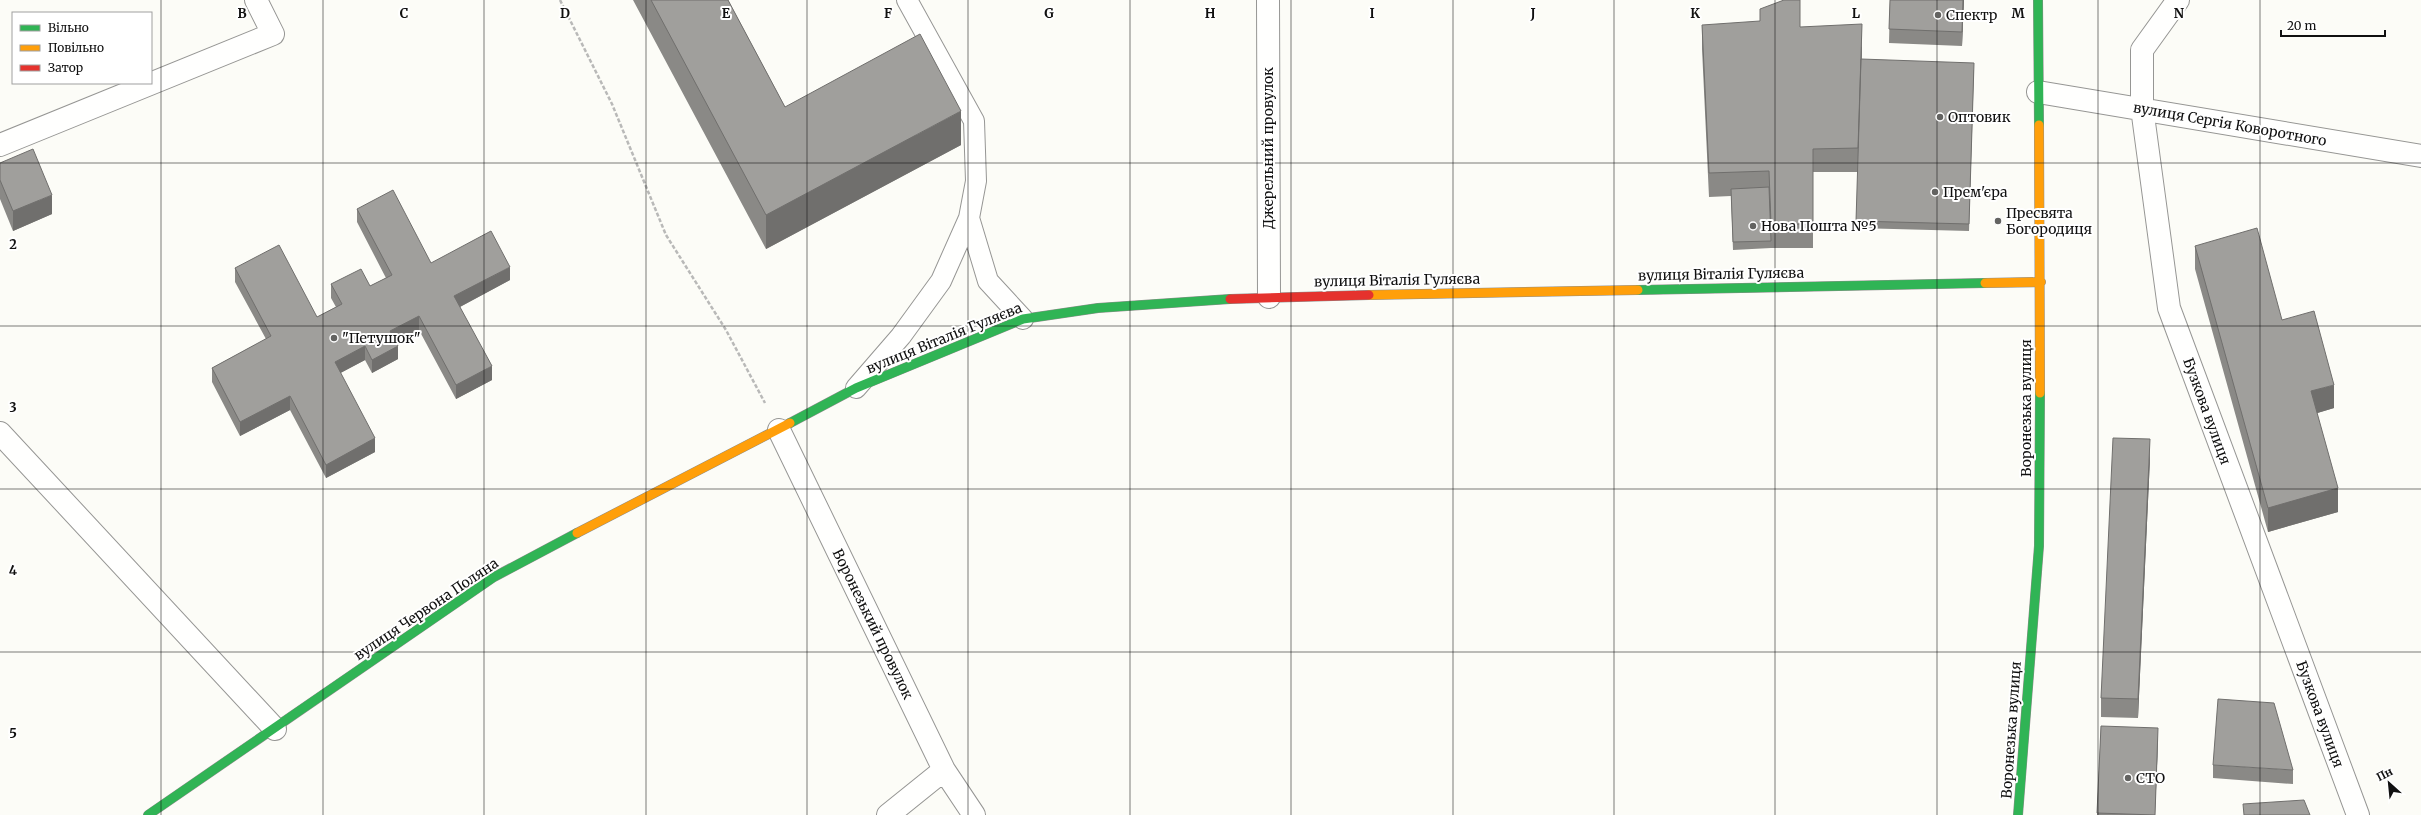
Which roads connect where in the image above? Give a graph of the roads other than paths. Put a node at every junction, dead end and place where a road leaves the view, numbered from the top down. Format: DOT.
graph roads {
  1 [pos="256,0"];
  2 [pos="907,0"];
  3 [pos="1268,0"];
  4 [pos="2038,0"];
  5 [pos="2178,0"];
  6 [pos="152,83"];
  7 [pos="150,84"];
  8 [pos="2038,92"];
  9 [pos="2142,108"];
  10 [pos="0,145"];
  11 [pos="2421,156"];
  12 [pos="969,218"];
  13 [pos="2041,282"];
  14 [pos="1268,297"];
  15 [pos="1023,319"];
  16 [pos="856,388"];
  17 [pos="779,430"];
  18 [pos="0,433"];
  19 [pos="275,729"];
  20 [pos="944,770"];
  21 [pos="148,815"];
  22 [pos="888,815"];
  23 [pos="974,815"];
  24 [pos="2018,815"];
  25 [pos="2358,815"];
  1 -- 6 [label="street"];
  2 -- 12 [label="lane"];
  3 -- 14 [label="street, Джерельний провулок"];
  4 -- 8 [label="street, Воронезька вулиця"];
  5 -- 9 [label="street, Бузкова вулиця"];
  7 -- 10 [label="street"];
  8 -- 9 [label="street, вулиця Сергія Коворотного"];
  8 -- 13 [label="street, Воронезька вулиця"];
  9 -- 11 [label="street, вулиця Сергія Коворотного"];
  9 -- 25 [label="street, Бузкова вулиця"];
  12 -- 15 [label="lane"];
  12 -- 16 [label="lane"];
  13 -- 14 [label="street, вулиця Віталія Гуляєва"];
  13 -- 24 [label="street, Воронезька вулиця"];
  14 -- 15 [label="street, вулиця Віталія Гуляєва"];
  15 -- 16 [label="street, вулиця Віталія Гуляєва"];
  16 -- 17 [label="street, вулиця Віталія Гуляєва"];
  17 -- 19 [label="street, вулиця Червона Поляна"];
  17 -- 20 [label="street, Воронезький провулок"];
  18 -- 19 [label="street"];
  19 -- 21 [label="street, вулиця Червона Поляна"];
  20 -- 22 [label="street"];
  20 -- 23 [label="street, Воронезький провулок"];
}
